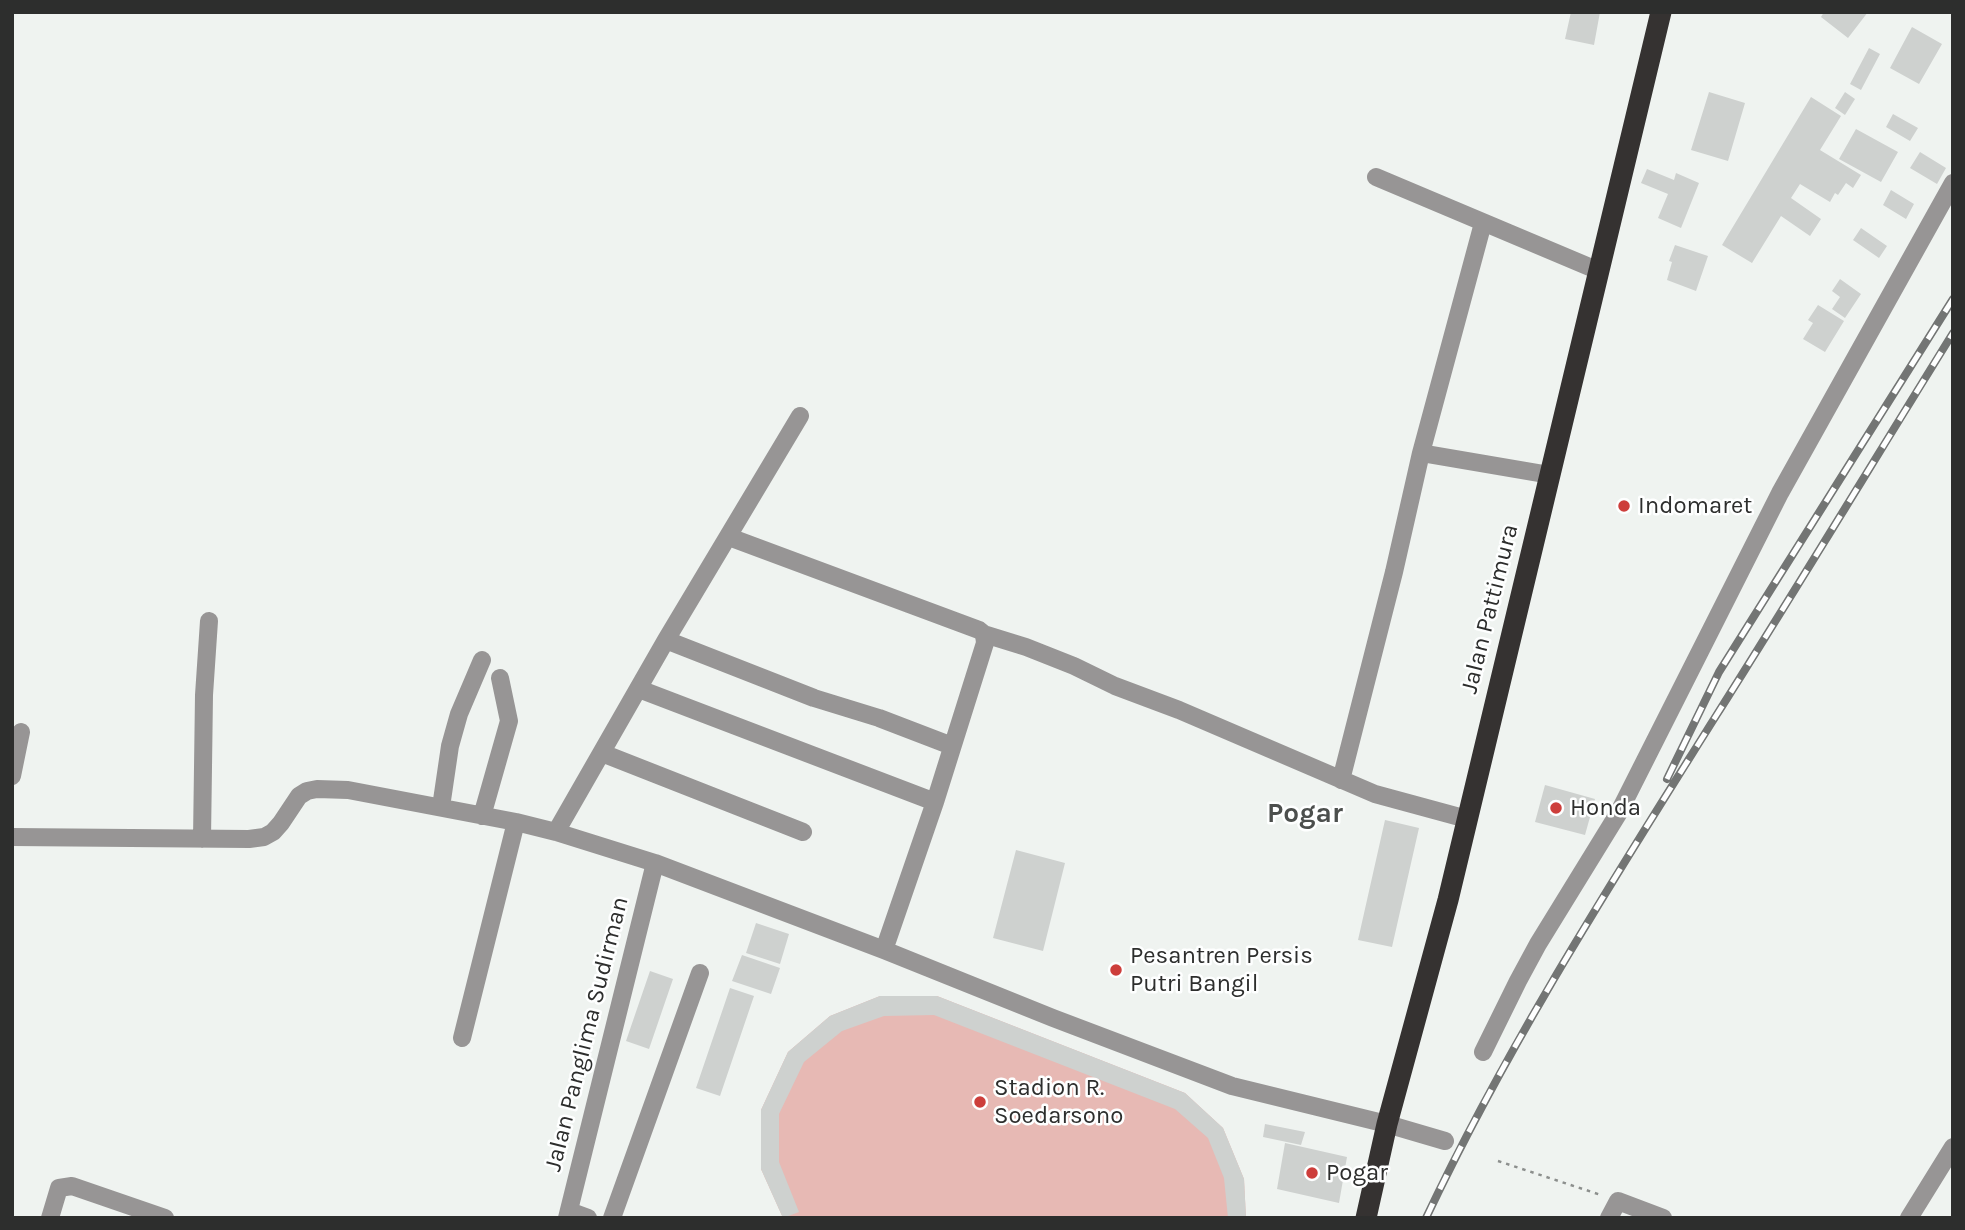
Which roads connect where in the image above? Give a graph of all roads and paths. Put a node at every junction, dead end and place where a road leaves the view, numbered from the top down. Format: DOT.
graph roads {
  1 [pos="1661,12"];
  2 [pos="1376,177"];
  3 [pos="1953,183"];
  4 [pos="1483,223"];
  5 [pos="1598,271"];
  6 [pos="800,416"];
  7 [pos="1421,453"];
  8 [pos="1550,475"];
  9 [pos="729,537"];
  10 [pos="209,621"];
  11 [pos="984,634"];
  12 [pos="666,640"];
  13 [pos="482,660"];
  14 [pos="500,678"];
  15 [pos="639,689"];
  16 [pos="21,732"];
  17 [pos="952,746"];
  18 [pos="602,753"];
  19 [pos="12,776"];
  20 [pos="1342,780"];
  21 [pos="935,802"];
  22 [pos="441,807"];
  23 [pos="482,816"];
  24 [pos="1467,819"];
  25 [pos="516,822"];
  26 [pos="556,832"];
  27 [pos="803,832"];
  28 [pos="12,837"];
  29 [pos="202,839"];
  30 [pos="654,863"];
  31 [pos="884,950"];
  32 [pos="700,973"];
  33 [pos="462,1038"];
  34 [pos="1483,1052"];
  35 [pos="1387,1124"];
  36 [pos="1445,1141"];
  37 [pos="1953,1147"];
  38 [pos="1498,1161"];
  39 [pos="1618,1201"];
  40 [pos="568,1214"];
  41 [pos="50,1218"];
  42 [pos="165,1218"];
  43 [pos="588,1218"];
  44 [pos="612,1218"];
  45 [pos="1366,1218"];
  46 [pos="1609,1218"];
  47 [pos="1663,1218"];
  48 [pos="1909,1218"];
  1 -- 5 [label="highway, Jalan Pattimura"];
  2 -- 4 [label="street"];
  3 -- 34 [label="street"];
  4 -- 5 [label="street"];
  4 -- 7 [label="street"];
  5 -- 8 [label="highway, Jalan Pattimura"];
  6 -- 9 [label="street"];
  7 -- 8 [label="street"];
  7 -- 20 [label="street"];
  8 -- 24 [label="highway, Jalan Pattimura"];
  9 -- 11 [label="street"];
  9 -- 12 [label="street"];
  10 -- 29 [label="street"];
  11 -- 17 [label="street"];
  11 -- 20 [label="street"];
  12 -- 15 [label="street"];
  12 -- 17 [label="street"];
  13 -- 22 [label="street"];
  14 -- 23 [label="street"];
  15 -- 18 [label="street"];
  15 -- 21 [label="street"];
  16 -- 19 [label="street"];
  17 -- 21 [label="street"];
  18 -- 26 [label="street"];
  18 -- 27 [label="street"];
  20 -- 24 [label="street"];
  21 -- 31 [label="street"];
  22 -- 23 [label="street"];
  22 -- 29 [label="street"];
  23 -- 25 [label="street"];
  24 -- 35 [label="highway, Jalan Pattimura"];
  25 -- 26 [label="street"];
  25 -- 33 [label="street"];
  26 -- 30 [label="street"];
  28 -- 29 [label="street"];
  30 -- 31 [label="street"];
  30 -- 40 [label="street, Jalan Panglima Sudirman"];
  31 -- 35 [label="street"];
  32 -- 44 [label="street"];
  35 -- 36 [label="street"];
  35 -- 45 [label="highway, Jalan Pattimura"];
  37 -- 48 [label="street"];
  38 -- 39 [label="path"];
  39 -- 46 [label="street"];
  39 -- 47 [label="street"];
  40 -- 43 [label="street"];
  41 -- 42 [label="street"];
}
